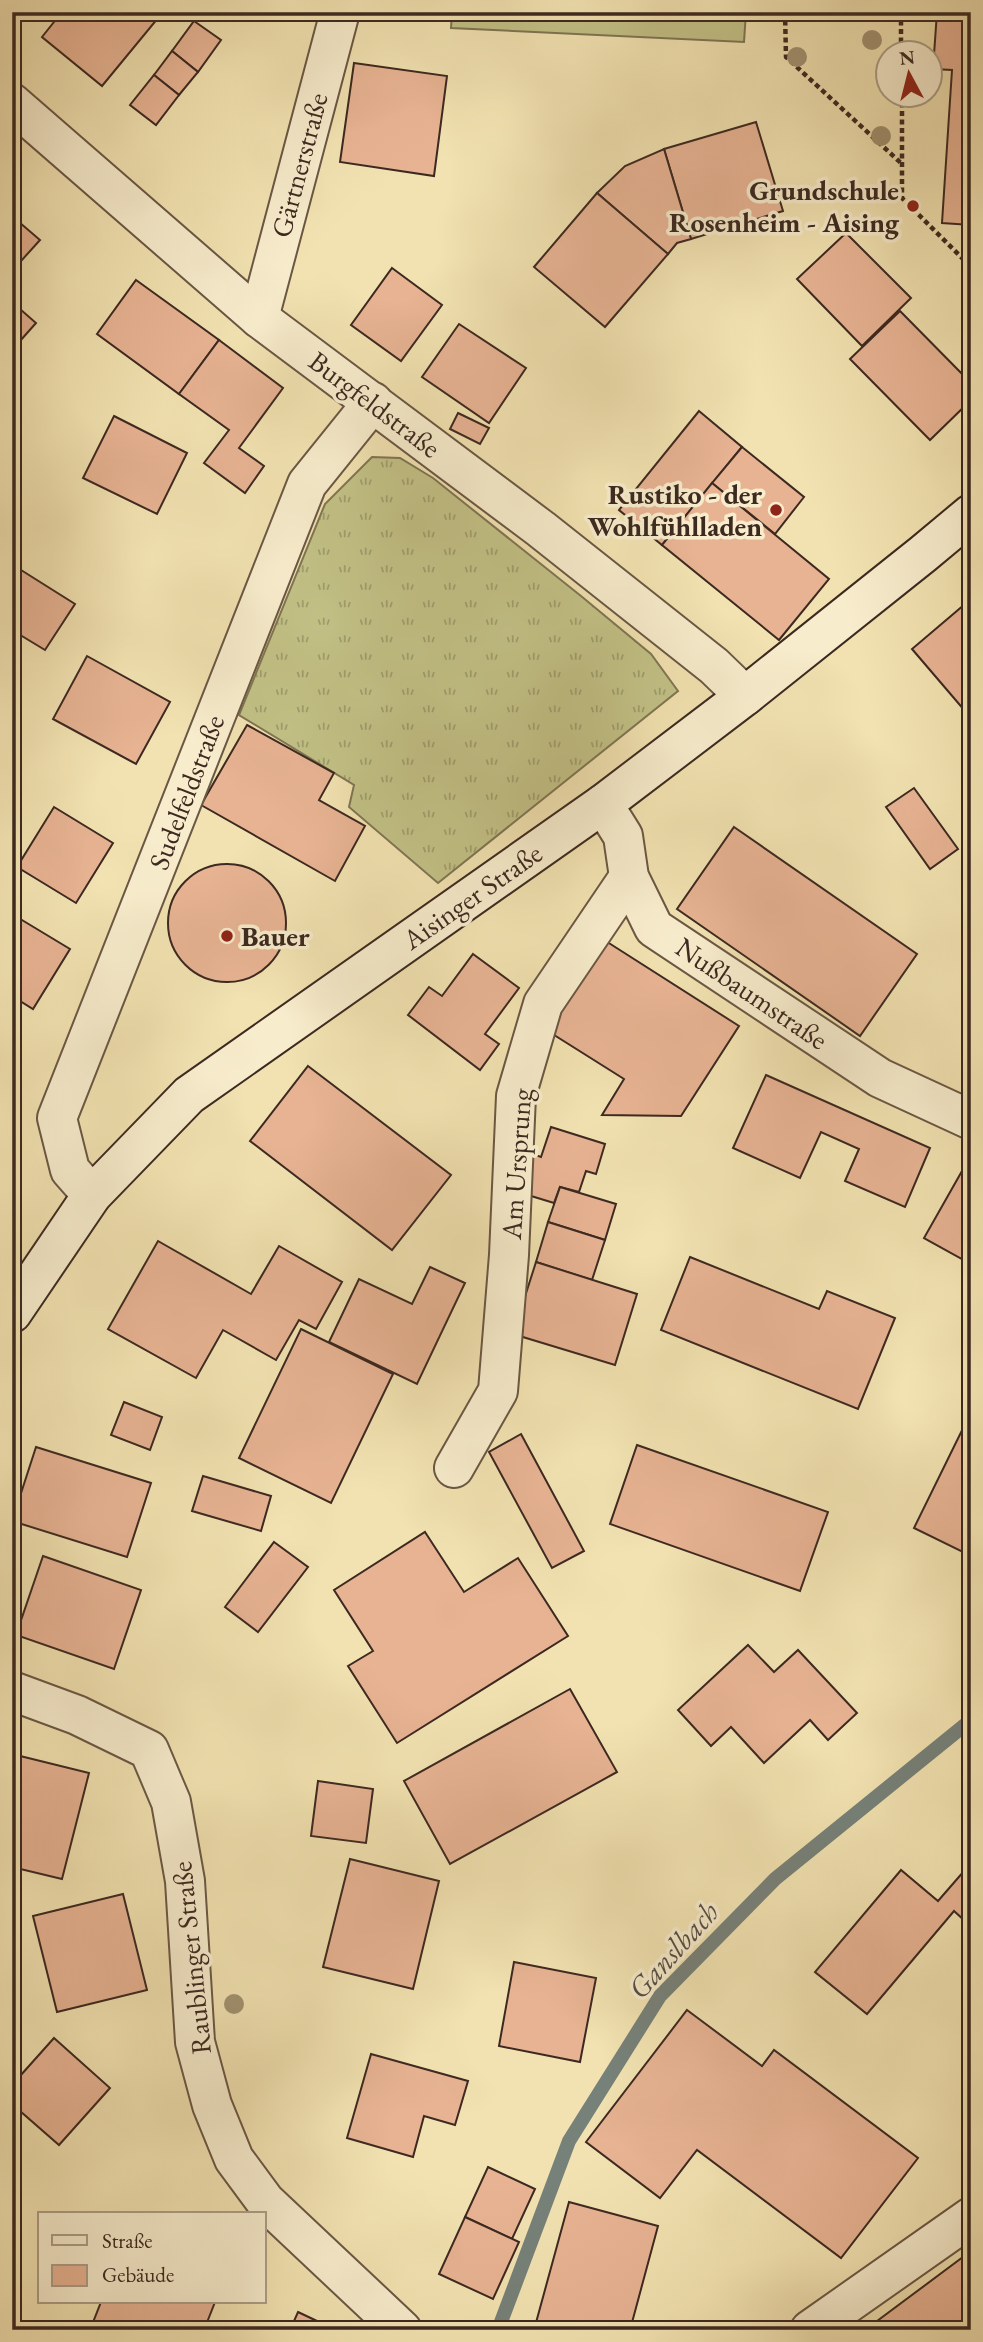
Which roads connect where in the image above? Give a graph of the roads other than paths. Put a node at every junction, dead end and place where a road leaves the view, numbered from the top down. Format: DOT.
graph roads {
  1 [pos="340,12"];
  2 [pos="15,110"];
  3 [pos="259,318"];
  4 [pos="373,402"];
  5 [pos="971,514"];
  6 [pos="745,696"];
  7 [pos="603,804"];
  8 [pos="629,877"];
  9 [pos="971,1120"];
  10 [pos="92,1195"];
  11 [pos="12,1313"];
  12 [pos="454,1468"];
  13 [pos="12,1691"];
  14 [pos="971,2217"];
  15 [pos="402,2330"];
  16 [pos="810,2330"];
  1 -- 3 [label="street, Gärtnerstraße"];
  2 -- 3 [label="street, Burgfeldstraße"];
  3 -- 4 [label="street, Burgfeldstraße"];
  4 -- 6 [label="street, Burgfeldstraße"];
  4 -- 10 [label="street, Sudelfeldstraße"];
  5 -- 6 [label="street, Aisinger Straße"];
  6 -- 7 [label="street, Aisinger Straße"];
  7 -- 8 [label="street, Nußbaumstraße"];
  7 -- 10 [label="street, Aisinger Straße"];
  8 -- 9 [label="street, Nußbaumstraße"];
  8 -- 12 [label="street, Am Ursprung"];
  10 -- 11 [label="street, Aisinger Straße"];
  13 -- 15 [label="street, Raublinger Straße"];
  14 -- 16 [label="street"];
}
